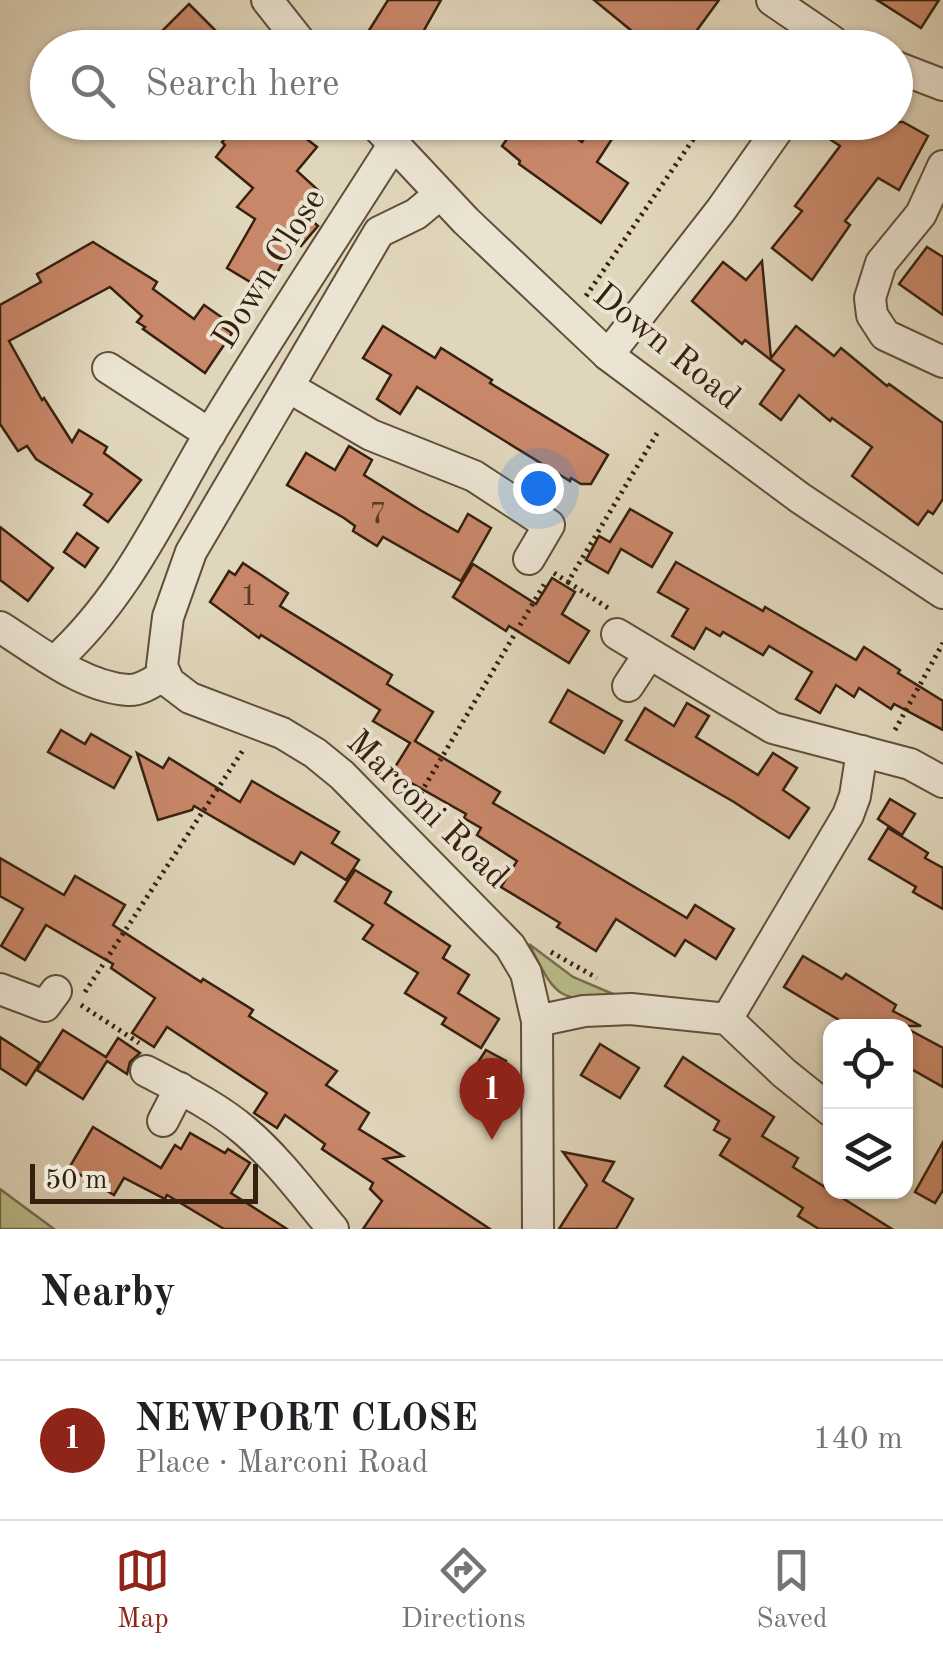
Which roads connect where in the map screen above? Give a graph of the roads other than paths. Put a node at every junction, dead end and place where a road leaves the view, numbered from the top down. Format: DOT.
graph roads {
  1 [pos="267,0"];
  2 [pos="772,0"];
  3 [pos="291,30"];
  4 [pos="814,30"];
  5 [pos="913,74"];
  6 [pos="943,85"];
  7 [pos="380,140"];
  8 [pos="389,140"];
  9 [pos="771,140"];
  10 [pos="943,166"];
  11 [pos="440,194"];
  12 [pos="608,355"];
  13 [pos="943,362"];
  14 [pos="108,368"];
  15 [pos="290,388"];
  16 [pos="210,434"];
  17 [pos="541,566"];
  18 [pos="943,593"];
  19 [pos="0,626"];
  20 [pos="617,634"];
  21 [pos="649,654"];
  22 [pos="55,661"];
  23 [pos="164,675"];
  24 [pos="628,686"];
  25 [pos="872,753"];
  26 [pos="943,782"];
  27 [pos="0,990"];
  28 [pos="56,991"];
  29 [pos="727,1020"];
  30 [pos="536,1021"];
  31 [pos="146,1071"];
  32 [pos="180,1088"];
  33 [pos="829,1109"];
  34 [pos="163,1121"];
  35 [pos="333,1229"];
  36 [pos="538,1229"];
  1 -- 3 [label="street"];
  2 -- 4 [label="street"];
  5 -- 6 [label="street"];
  7 -- 16 [label="street, Down Close"];
  8 -- 11 [label="street, Down Road"];
  9 -- 12 [label="street"];
  10 -- 13 [label="street"];
  11 -- 12 [label="street, Down Road"];
  11 -- 15 [label="street"];
  12 -- 18 [label="street, Down Road"];
  14 -- 16 [label="street"];
  15 -- 17 [label="street"];
  15 -- 23 [label="street"];
  16 -- 22 [label="street, Down Close"];
  19 -- 22 [label="street"];
  20 -- 21 [label="street"];
  21 -- 24 [label="street"];
  21 -- 25 [label="street"];
  22 -- 23 [label="street"];
  23 -- 30 [label="street, Marconi Road"];
  25 -- 26 [label="street"];
  25 -- 29 [label="street"];
  27 -- 28 [label="street"];
  29 -- 30 [label="street"];
  29 -- 33 [label="street"];
  30 -- 36 [label="street, Marconi Road"];
  31 -- 32 [label="street"];
  32 -- 34 [label="street"];
  32 -- 35 [label="street"];
}
